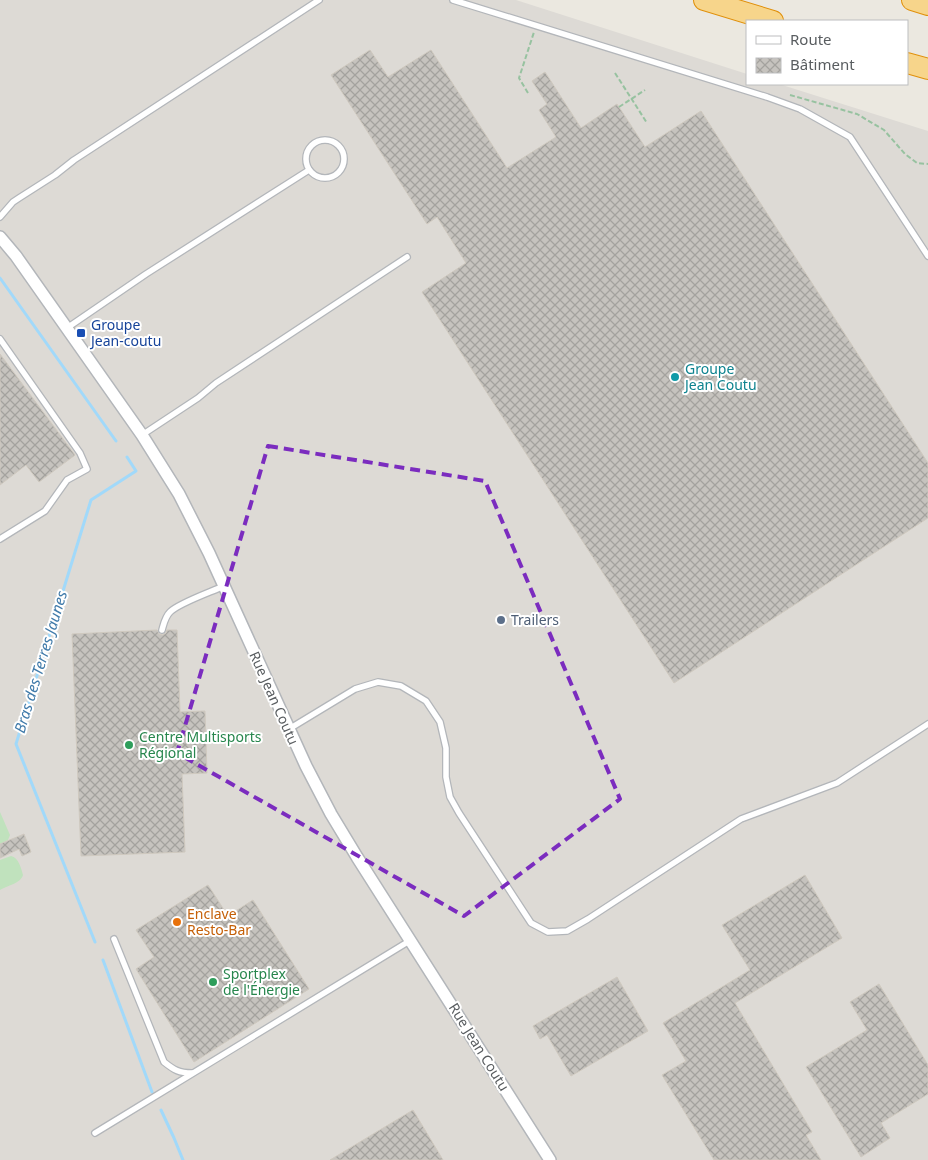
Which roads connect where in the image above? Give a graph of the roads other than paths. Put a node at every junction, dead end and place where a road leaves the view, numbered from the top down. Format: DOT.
graph roads {
  1 [pos="319,0"];
  2 [pos="453,0"];
  3 [pos="704,0"];
  4 [pos="912,0"];
  5 [pos="928,5"];
  6 [pos="770,20"];
  7 [pos="908,62"];
  8 [pos="928,69"];
  9 [pos="310,170"];
  10 [pos="0,217"];
  11 [pos="0,237"];
  12 [pos="928,256"];
  13 [pos="407,257"];
  14 [pos="67,328"];
  15 [pos="0,339"];
  16 [pos="142,434"];
  17 [pos="0,539"];
  18 [pos="224,586"];
  19 [pos="162,630"];
  20 [pos="928,724"];
  21 [pos="289,729"];
  22 [pos="114,939"];
  23 [pos="410,940"];
  24 [pos="194,1073"];
  25 [pos="95,1133"];
  26 [pos="550,1160"];
  1 -- 10 [label="lane"];
  2 -- 12 [label="lane"];
  3 -- 6 [label="highway"];
  4 -- 5 [label="highway"];
  7 -- 8 [label="highway"];
  9 -- 9 [label="lane"];
  9 -- 14 [label="lane"];
  11 -- 14 [label="street, Rue Jean Coutu"];
  13 -- 16 [label="lane"];
  14 -- 16 [label="street, Rue Jean Coutu"];
  15 -- 17 [label="lane"];
  16 -- 18 [label="street, Rue Jean Coutu"];
  18 -- 19 [label="lane"];
  18 -- 21 [label="street, Rue Jean Coutu"];
  20 -- 21 [label="lane"];
  21 -- 23 [label="street, Rue Jean Coutu"];
  22 -- 24 [label="lane"];
  23 -- 24 [label="lane"];
  23 -- 26 [label="street, Rue Jean Coutu"];
  24 -- 25 [label="lane"];
}
